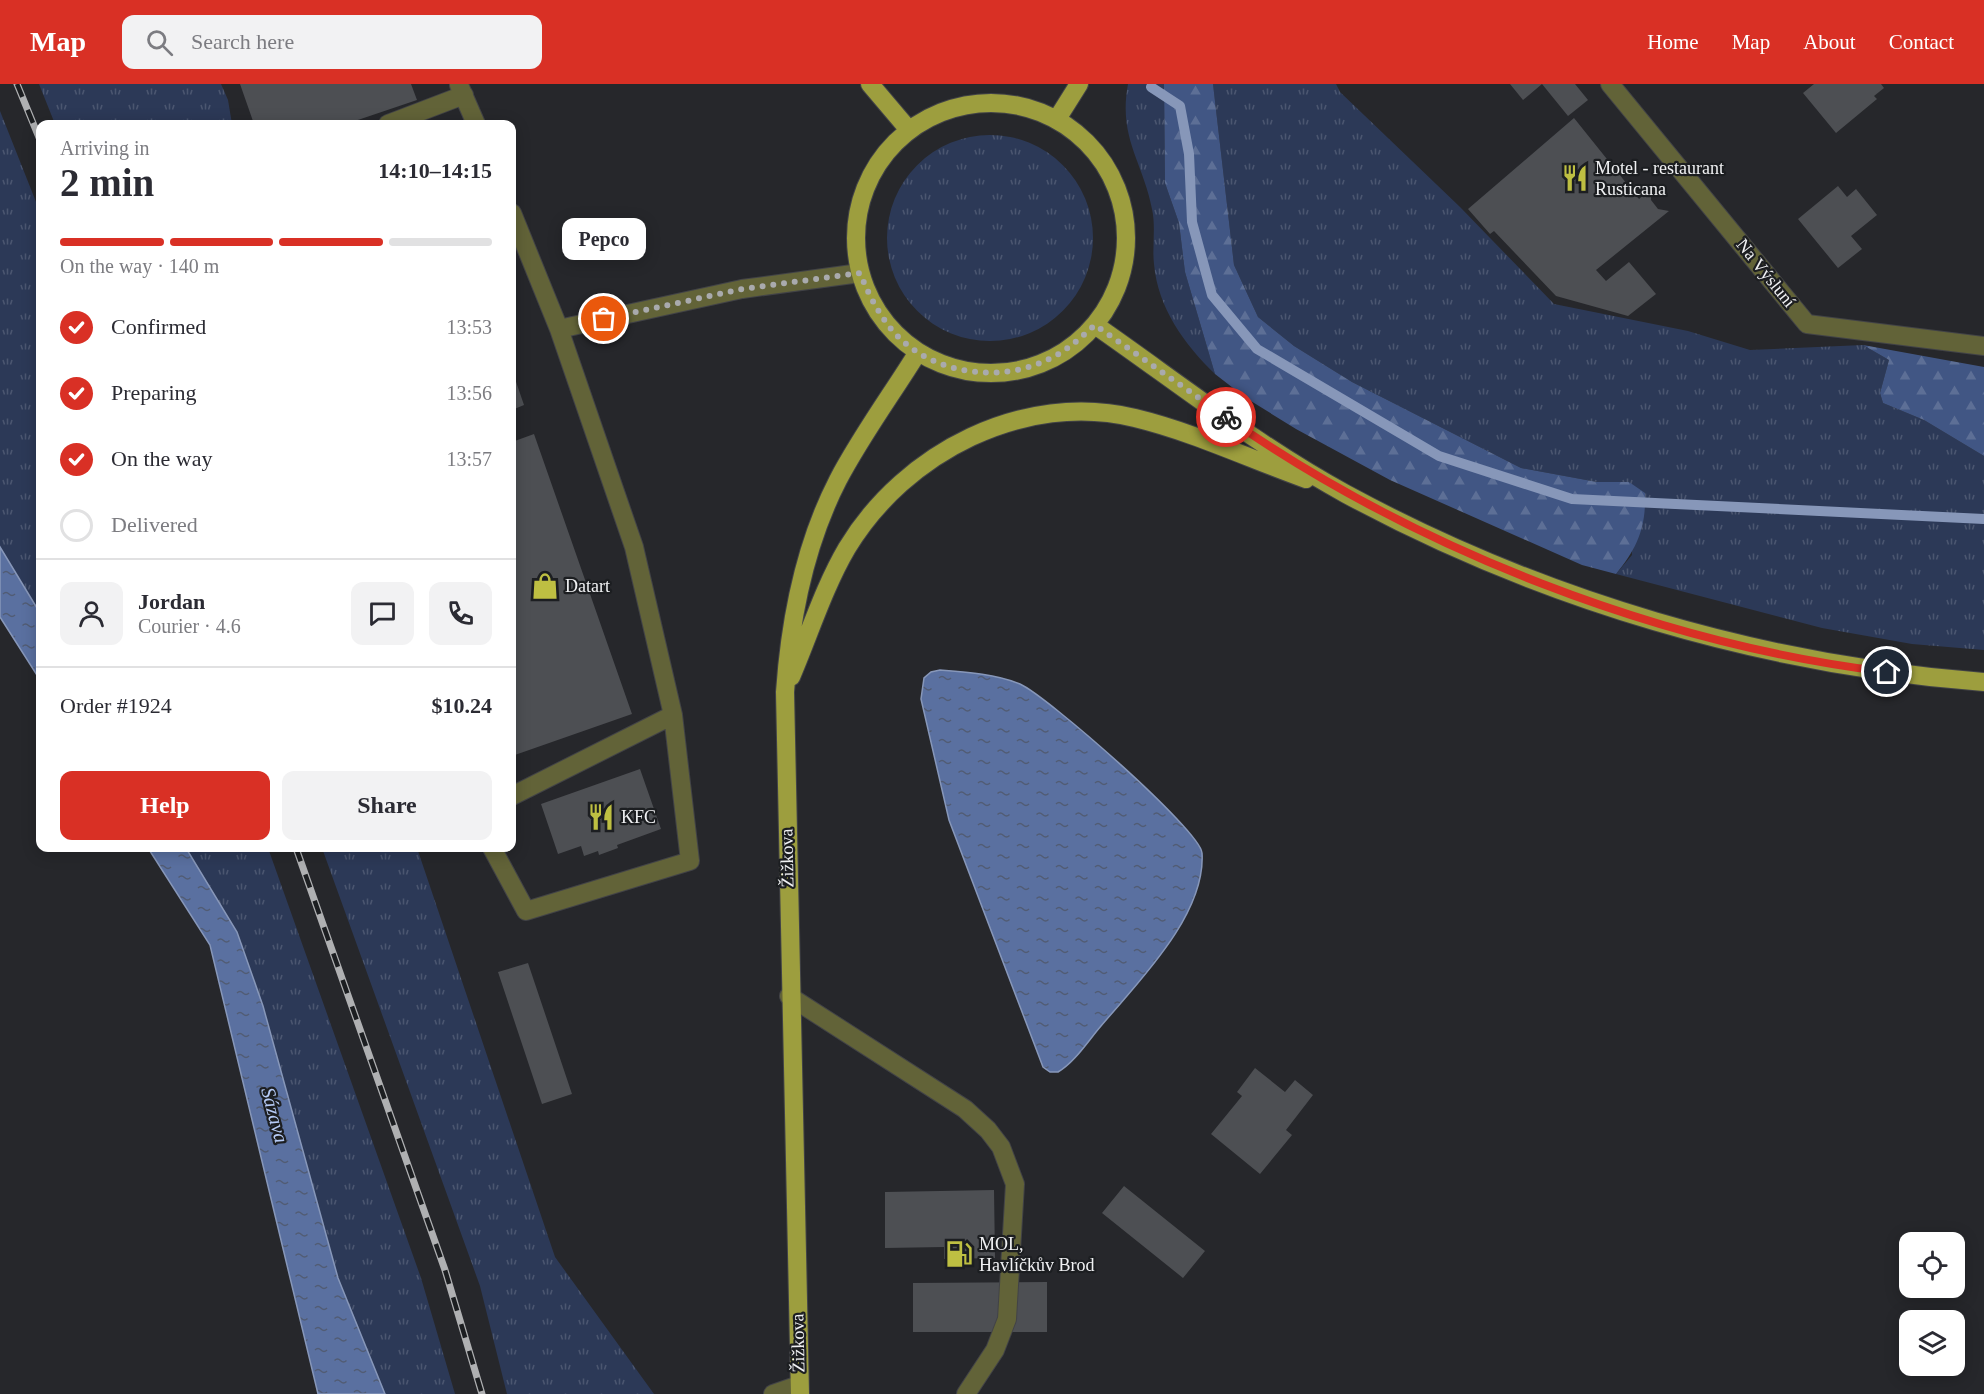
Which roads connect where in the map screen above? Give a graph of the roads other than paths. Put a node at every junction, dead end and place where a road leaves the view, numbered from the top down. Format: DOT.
graph roads {
  1 [pos="870,84"];
  2 [pos="1079,84"];
  3 [pos="1610,84"];
  4 [pos="462,89"];
  5 [pos="1057,119"];
  6 [pos="396,120"];
  7 [pos="474,120"];
  8 [pos="909,130"];
  9 [pos="516,223"];
  10 [pos="860,273"];
  11 [pos="1095,325"];
  12 [pos="559,329"];
  13 [pos="1984,346"];
  14 [pos="918,352"];
  15 [pos="1346,494"];
  16 [pos="1984,682"];
  17 [pos="785,692"];
  18 [pos="673,715"];
  19 [pos="516,794"];
  20 [pos="494,852"];
  21 [pos="789,996"];
  22 [pos="800,1389"];
  23 [pos="773,1394"];
  24 [pos="966,1394"];
  1 -- 8 [label="main road"];
  2 -- 5 [label="main road"];
  3 -- 13 [label="street, Na Výsluní"];
  4 -- 6 [label="street"];
  4 -- 7 [label="street"];
  5 -- 8 [label="main road"];
  5 -- 11 [label="main road"];
  8 -- 10 [label="main road"];
  9 -- 12 [label="street"];
  10 -- 12 [label="street"];
  10 -- 14 [label="main road"];
  11 -- 14 [label="main road"];
  11 -- 15 [label="main road"];
  12 -- 18 [label="street"];
  14 -- 17 [label="main road, Žižkova"];
  15 -- 16 [label="main road"];
  15 -- 17 [label="main road"];
  17 -- 21 [label="main road, Žižkova"];
  18 -- 19 [label="street"];
  18 -- 20 [label="street"];
  21 -- 22 [label="main road, Žižkova"];
  21 -- 24 [label="street"];
  22 -- 23 [label="street"];
}
